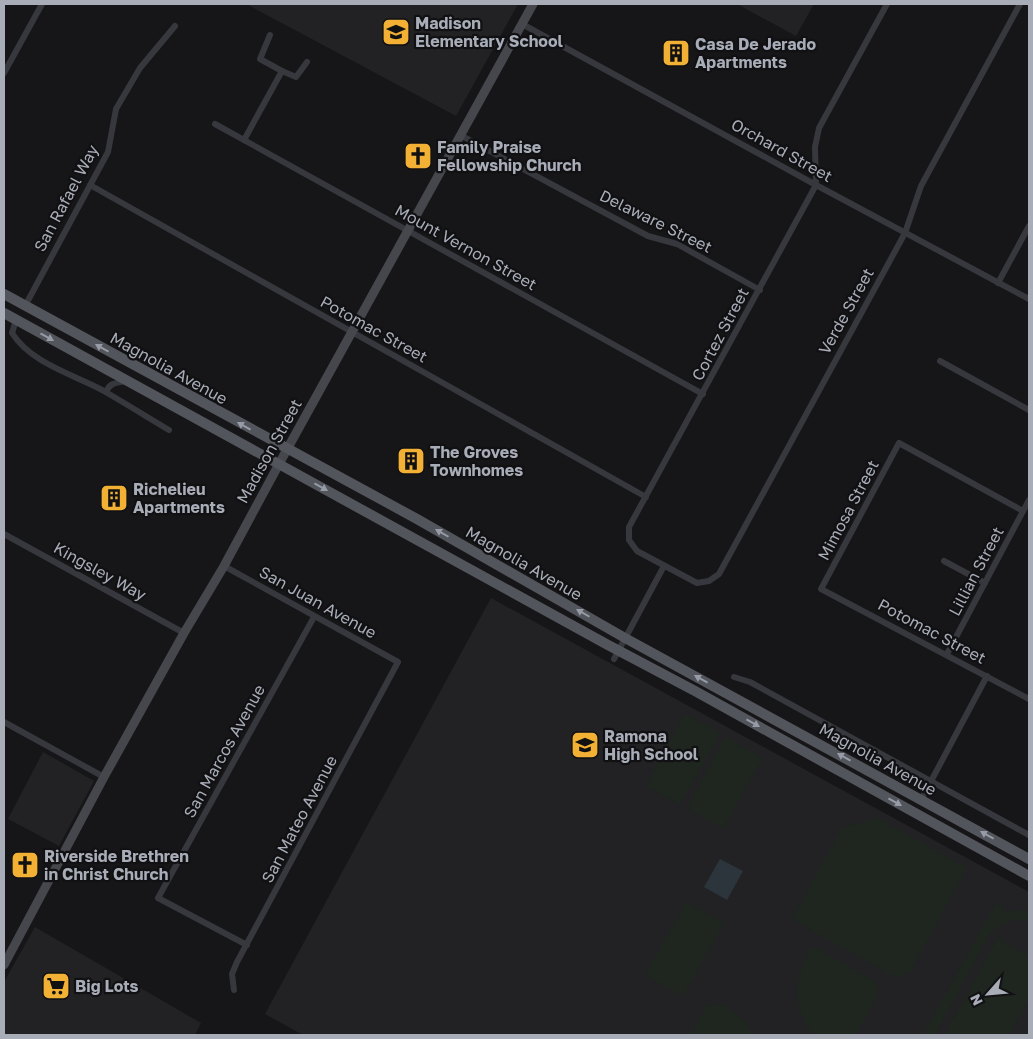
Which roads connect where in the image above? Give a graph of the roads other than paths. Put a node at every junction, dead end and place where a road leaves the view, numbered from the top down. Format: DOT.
graph roads {
  1 [pos="42,4"];
  2 [pos="533,4"];
  3 [pos="888,4"];
  4 [pos="1020,4"];
  5 [pos="522,24"];
  6 [pos="175,26"];
  7 [pos="270,35"];
  8 [pos="307,62"];
  9 [pos="282,71"];
  10 [pos="4,73"];
  11 [pos="215,124"];
  12 [pos="460,135"];
  13 [pos="244,140"];
  14 [pos="90,185"];
  15 [pos="816,185"];
  16 [pos="1029,226"];
  17 [pos="408,231"];
  18 [pos="904,233"];
  19 [pos="998,283"];
  20 [pos="760,290"];
  21 [pos="4,294"];
  22 [pos="1029,299"];
  23 [pos="25,306"];
  24 [pos="4,313"];
  25 [pos="16,320"];
  26 [pos="352,332"];
  27 [pos="940,361"];
  28 [pos="127,381"];
  29 [pos="106,392"];
  30 [pos="703,394"];
  31 [pos="1029,410"];
  32 [pos="169,430"];
  33 [pos="287,449"];
  34 [pos="279,464"];
  35 [pos="646,497"];
  36 [pos="1029,500"];
  37 [pos="1023,511"];
  38 [pos="4,534"];
  39 [pos="944,561"];
  40 [pos="224,566"];
  41 [pos="664,566"];
  42 [pos="985,583"];
  43 [pos="821,589"];
  44 [pos="314,617"];
  45 [pos="184,633"];
  46 [pos="625,638"];
  47 [pos="947,654"];
  48 [pos="616,655"];
  49 [pos="398,662"];
  50 [pos="987,676"];
  51 [pos="734,677"];
  52 [pos="1029,699"];
  53 [pos="4,722"];
  54 [pos="104,777"];
  55 [pos="931,781"];
  56 [pos="922,800"];
  57 [pos="1029,835"];
  58 [pos="1029,859"];
  59 [pos="1029,876"];
  60 [pos="247,945"];
  61 [pos="4,965"];
  62 [pos="234,990"];
  1 -- 10 [label="street"];
  2 -- 5 [label="main road, Madison Street"];
  3 -- 15 [label="street, Cortez Street"];
  4 -- 18 [label="street, Verde Street"];
  5 -- 12 [label="main road, Madison Street"];
  5 -- 15 [label="street, Orchard Street"];
  6 -- 14 [label="street, San Rafael Way"];
  7 -- 9 [label="street"];
  8 -- 9 [label="street"];
  9 -- 13 [label="street"];
  11 -- 13 [label="street, Mount Vernon Street"];
  12 -- 17 [label="main road, Madison Street"];
  12 -- 20 [label="street, Delaware Street"];
  13 -- 17 [label="street, Mount Vernon Street"];
  14 -- 23 [label="street, San Rafael Way"];
  14 -- 26 [label="street, Potomac Street"];
  15 -- 18 [label="street, Orchard Street"];
  15 -- 20 [label="street, Cortez Street"];
  16 -- 19 [label="street"];
  17 -- 26 [label="main road, Madison Street"];
  17 -- 30 [label="street, Mount Vernon Street"];
  18 -- 19 [label="street, Orchard Street"];
  18 -- 41 [label="street, Verde Street"];
  19 -- 22 [label="street, Orchard Street"];
  20 -- 30 [label="street, Cortez Street"];
  21 -- 23 [label="main road, Magnolia Avenue"];
  33 -- 23 [label="main road, Magnolia Avenue, one-way"];
  24 -- 25 [label="main road, Magnolia Avenue"];
  25 -- 28 [label="main road, Magnolia Avenue, one-way"];
  25 -- 29 [label="street"];
  26 -- 33 [label="main road, Madison Street"];
  26 -- 35 [label="street, Potomac Street"];
  27 -- 31 [label="street"];
  28 -- 29 [label="street"];
  28 -- 34 [label="main road, Magnolia Avenue"];
  29 -- 32 [label="street"];
  30 -- 35 [label="street, Cortez Street"];
  33 -- 34 [label="main road, Madison Street"];
  46 -- 33 [label="main road, Magnolia Avenue, one-way"];
  34 -- 40 [label="main road, Madison Street"];
  34 -- 48 [label="main road, Magnolia Avenue, one-way"];
  35 -- 41 [label="street, Cortez Street"];
  36 -- 37 [label="street, Lillian Street"];
  37 -- 42 [label="street, Lillian Street"];
  37 -- 43 [label="street, Mimosa Street"];
  38 -- 45 [label="street, Kingsley Way"];
  39 -- 42 [label="street"];
  40 -- 44 [label="street, San Juan Avenue"];
  40 -- 45 [label="main road, Madison Street"];
  41 -- 46 [label="street"];
  42 -- 47 [label="street, Lillian Street"];
  43 -- 47 [label="street, Potomac Street"];
  44 -- 49 [label="street, San Juan Avenue"];
  44 -- 60 [label="street, San Marcos Avenue"];
  45 -- 54 [label="main road, Madison Street"];
  46 -- 48 [label="street"];
  56 -- 46 [label="main road, Magnolia Avenue, one-way"];
  47 -- 50 [label="street, Potomac Street"];
  48 -- 59 [label="main road, Magnolia Avenue, one-way"];
  49 -- 60 [label="street, San Mateo Avenue"];
  50 -- 52 [label="street, Potomac Street"];
  50 -- 55 [label="street"];
  51 -- 55 [label="street"];
  53 -- 54 [label="street"];
  54 -- 61 [label="main road, Madison Street"];
  55 -- 56 [label="street"];
  55 -- 57 [label="street"];
  58 -- 56 [label="main road, Magnolia Avenue, one-way"];
  60 -- 62 [label="street, San Mateo Avenue"];
}
